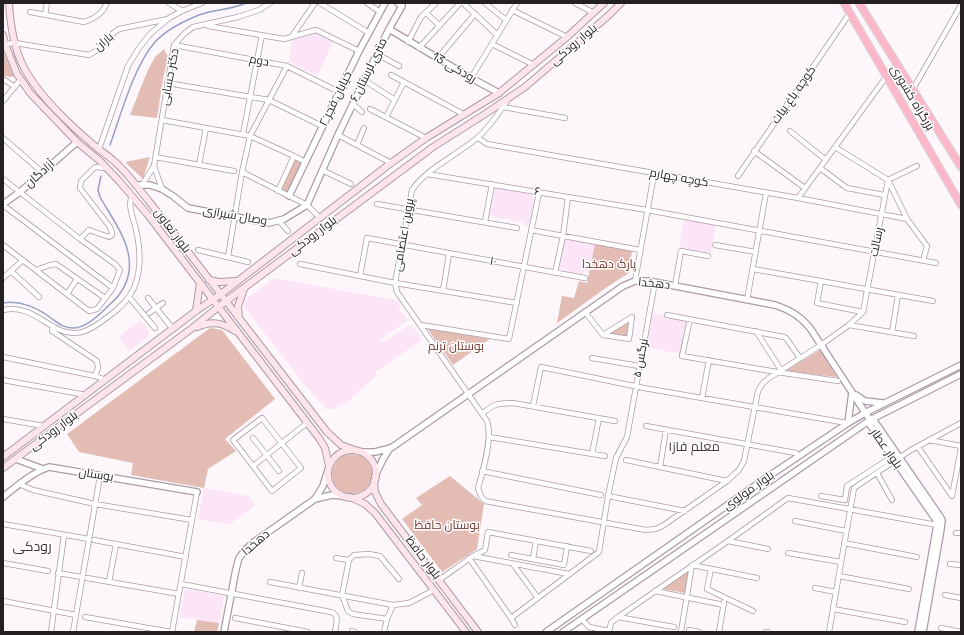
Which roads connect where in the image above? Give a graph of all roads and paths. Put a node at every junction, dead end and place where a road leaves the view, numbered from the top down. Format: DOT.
graph roads {
  1 [pos="9,3"];
  2 [pos="47,3"];
  3 [pos="107,3"];
  4 [pos="169,3"];
  5 [pos="202,3"];
  6 [pos="270,3"];
  7 [pos="315,3"];
  8 [pos="320,3"];
  9 [pos="367,3"];
  10 [pos="385,3"];
  11 [pos="436,3"];
  12 [pos="460,3"];
  13 [pos="463,3"];
  14 [pos="485,3"];
  15 [pos="517,3"];
  16 [pos="575,3"];
  17 [pos="604,3"];
  18 [pos="621,3"];
  19 [pos="843,3"];
  20 [pos="400,4"];
  21 [pos="859,4"];
  22 [pos="961,5"];
  23 [pos="512,10"];
  24 [pos="182,11"];
  25 [pos="30,12"];
  26 [pos="380,12"];
  27 [pos="426,13"];
  28 [pos="594,13"];
  29 [pos="850,13"];
  30 [pos="475,14"];
  31 [pos="45,15"];
  32 [pos="169,18"];
  33 [pos="506,20"];
  34 [pos="205,25"];
  35 [pos="439,25"];
  36 [pos="389,29"];
  37 [pos="369,33"];
  38 [pos="497,34"];
  39 [pos="3,35"];
  40 [pos="262,35"];
  41 [pos="292,37"];
  42 [pos="567,37"];
  43 [pos="408,42"];
  44 [pos="14,43"];
  45 [pos="4,44"];
  46 [pos="492,44"];
  47 [pos="174,45"];
  48 [pos="419,48"];
  49 [pos="359,51"];
  50 [pos="377,54"];
  51 [pos="437,58"];
  52 [pos="257,60"];
  53 [pos="534,65"];
  54 [pos="287,66"];
  55 [pos="399,66"];
  56 [pos="391,75"];
  57 [pos="886,77"];
  58 [pos="471,78"];
  59 [pos="3,79"];
  60 [pos="21,79"];
  61 [pos="364,80"];
  62 [pos="404,82"];
  63 [pos="167,83"];
  64 [pos="15,87"];
  65 [pos="913,90"];
  66 [pos="339,92"];
  67 [pos="499,93"];
  68 [pos="249,97"];
  69 [pos="4,98"];
  70 [pos="508,98"];
  71 [pos="269,100"];
  72 [pos="395,100"];
  73 [pos="353,104"];
  74 [pos="503,107"];
  75 [pos="370,109"];
  76 [pos="362,112"];
  77 [pos="465,114"];
  78 [pos="386,117"];
  79 [pos="565,118"];
  80 [pos="162,120"];
  81 [pos="322,126"];
  82 [pos="206,128"];
  83 [pos="364,128"];
  84 [pos="790,131"];
  85 [pos="243,134"];
  86 [pos="338,135"];
  87 [pos="250,136"];
  88 [pos="3,138"];
  89 [pos="426,138"];
  90 [pos="478,138"];
  91 [pos="77,142"];
  92 [pos="357,145"];
  93 [pos="432,147"];
  94 [pos="835,147"];
  95 [pos="99,149"];
  96 [pos="754,151"];
  97 [pos="294,156"];
  98 [pos="155,158"];
  99 [pos="826,160"];
  100 [pos="305,162"];
  101 [pos="391,163"];
  102 [pos="199,165"];
  103 [pos="154,166"];
  104 [pos="917,166"];
  105 [pos="961,167"];
  106 [pos="106,168"];
  107 [pos="820,168"];
  108 [pos="322,170"];
  109 [pos="234,171"];
  110 [pos="42,172"];
  111 [pos="242,172"];
  112 [pos="427,174"];
  113 [pos="654,174"];
  114 [pos="738,176"];
  115 [pos="3,179"];
  116 [pos="888,180"];
  117 [pos="351,184"];
  118 [pos="492,184"];
  119 [pos="139,185"];
  120 [pos="805,188"];
  121 [pos="162,189"];
  122 [pos="278,191"];
  123 [pos="20,192"];
  124 [pos="539,193"];
  125 [pos="766,193"];
  126 [pos="132,195"];
  127 [pos="884,195"];
  128 [pos="289,196"];
  129 [pos="568,197"];
  130 [pos="798,198"];
  131 [pos="3,204"];
  132 [pos="377,204"];
  133 [pos="307,205"];
  134 [pos="961,205"];
  135 [pos="408,210"];
  136 [pos="647,210"];
  137 [pos="882,214"];
  138 [pos="235,216"];
  139 [pos="320,218"];
  140 [pos="908,219"];
  141 [pos="279,221"];
  142 [pos="485,222"];
  143 [pos="517,228"];
  144 [pos="531,230"];
  145 [pos="760,230"];
  146 [pos="288,231"];
  147 [pos="562,236"];
  148 [pos="80,239"];
  149 [pos="715,244"];
  150 [pos="3,245"];
  151 [pos="402,245"];
  152 [pos="198,250"];
  153 [pos="640,250"];
  154 [pos="756,252"];
  155 [pos="875,252"];
  156 [pos="449,254"];
  157 [pos="708,256"];
  158 [pos="228,257"];
  159 [pos="23,260"];
  160 [pos="923,261"];
  161 [pos="248,262"];
  162 [pos="300,264"];
  163 [pos="936,264"];
  164 [pos="524,267"];
  165 [pos="36,270"];
  166 [pos="753,270"];
  167 [pos="3,273"];
  168 [pos="10,273"];
  169 [pos="555,273"];
  170 [pos="360,276"];
  171 [pos="3,278"];
  172 [pos="584,278"];
  173 [pos="78,279"];
  174 [pos="209,280"];
  175 [pos="237,281"];
  176 [pos="635,281"];
  177 [pos="821,281"];
  178 [pos="655,282"];
  179 [pos="200,283"];
  180 [pos="395,283"];
  181 [pos="675,286"];
  182 [pos="245,287"];
  183 [pos="113,288"];
  184 [pos="868,289"];
  185 [pos="443,291"];
  186 [pos="67,294"];
  187 [pos="220,294"];
  188 [pos="898,295"];
  189 [pos="38,297"];
  190 [pos="129,297"];
  191 [pos="105,298"];
  192 [pos="148,298"];
  193 [pos="213,300"];
  194 [pos="748,300"];
  195 [pos="933,301"];
  196 [pos="225,302"];
  197 [pos="163,303"];
  198 [pos="517,303"];
  199 [pos="218,307"];
  200 [pos="156,308"];
  201 [pos="3,310"];
  202 [pos="196,311"];
  203 [pos="585,312"];
  204 [pos="863,312"];
  205 [pos="150,313"];
  206 [pos="667,315"];
  207 [pos="690,319"];
  208 [pos="240,320"];
  209 [pos="421,325"];
  210 [pos="849,325"];
  211 [pos="53,326"];
  212 [pos="155,328"];
  213 [pos="173,329"];
  214 [pos="191,329"];
  215 [pos="756,331"];
  216 [pos="892,332"];
  217 [pos="240,335"];
  218 [pos="602,335"];
  219 [pos="914,336"];
  220 [pos="821,345"];
  221 [pos="3,357"];
  222 [pos="592,358"];
  223 [pos="800,358"];
  224 [pos="710,360"];
  225 [pos="961,365"];
  226 [pos="639,366"];
  227 [pos="779,371"];
  228 [pos="961,374"];
  229 [pos="95,376"];
  230 [pos="3,380"];
  231 [pos="106,380"];
  232 [pos="838,381"];
  233 [pos="636,386"];
  234 [pos="852,392"];
  235 [pos="468,393"];
  236 [pos="86,395"];
  237 [pos="702,398"];
  238 [pos="886,403"];
  239 [pos="533,406"];
  240 [pos="755,408"];
  241 [pos="865,413"];
  242 [pos="482,414"];
  243 [pos="599,418"];
  244 [pos="3,419"];
  245 [pos="870,420"];
  246 [pos="615,421"];
  247 [pos="307,423"];
  248 [pos="848,423"];
  249 [pos="961,423"];
  250 [pos="44,426"];
  251 [pos="646,426"];
  252 [pos="666,430"];
  253 [pos="489,437"];
  254 [pos="252,438"];
  255 [pos="929,440"];
  256 [pos="282,442"];
  257 [pos="748,445"];
  258 [pos="918,447"];
  259 [pos="961,447"];
  260 [pos="390,448"];
  261 [pos="355,450"];
  262 [pos="362,452"];
  263 [pos="796,453"];
  264 [pos="592,454"];
  265 [pos="266,455"];
  266 [pos="604,456"];
  267 [pos="3,457"];
  268 [pos="16,459"];
  269 [pos="895,459"];
  270 [pos="626,460"];
  271 [pos="253,466"];
  272 [pos="660,467"];
  273 [pos="3,468"];
  274 [pos="329,468"];
  275 [pos="43,469"];
  276 [pos="279,471"];
  277 [pos="482,471"];
  278 [pos="877,472"];
  279 [pos="375,479"];
  280 [pos="727,481"];
  281 [pos="99,482"];
  282 [pos="19,484"];
  283 [pos="197,492"];
  284 [pos="601,495"];
  285 [pos="3,496"];
  286 [pos="343,496"];
  287 [pos="608,496"];
  288 [pos="821,496"];
  289 [pos="350,497"];
  290 [pos="316,499"];
  291 [pos="892,500"];
  292 [pos="95,504"];
  293 [pos="850,509"];
  294 [pos="685,511"];
  295 [pos="192,520"];
  296 [pos="795,521"];
  297 [pos="604,522"];
  298 [pos="3,524"];
  299 [pos="937,525"];
  300 [pos="846,531"];
  301 [pos="64,535"];
  302 [pos="91,540"];
  303 [pos="536,541"];
  304 [pos="728,541"];
  305 [pos="844,543"];
  306 [pos="116,544"];
  307 [pos="567,546"];
  308 [pos="768,549"];
  309 [pos="591,551"];
  310 [pos="788,553"];
  311 [pos="511,555"];
  312 [pos="186,557"];
  313 [pos="471,557"];
  314 [pos="917,557"];
  315 [pos="336,558"];
  316 [pos="533,559"];
  317 [pos="349,560"];
  318 [pos="3,562"];
  319 [pos="841,562"];
  320 [pos="513,564"];
  321 [pos="950,564"];
  322 [pos="692,565"];
  323 [pos="961,566"];
  324 [pos="711,569"];
  325 [pos="48,571"];
  326 [pos="58,572"];
  327 [pos="302,573"];
  328 [pos="569,574"];
  329 [pos="839,576"];
  330 [pos="85,578"];
  331 [pos="757,578"];
  332 [pos="399,579"];
  333 [pos="439,580"];
  334 [pos="109,582"];
  335 [pos="270,582"];
  336 [pos="618,582"];
  337 [pos="181,584"];
  338 [pos="299,588"];
  339 [pos="815,588"];
  340 [pos="909,589"];
  341 [pos="434,590"];
  342 [pos="624,590"];
  343 [pos="655,591"];
  344 [pos="836,592"];
  345 [pos="232,593"];
  346 [pos="179,594"];
  347 [pos="342,595"];
  348 [pos="945,596"];
  349 [pos="687,597"];
  350 [pos="538,598"];
  351 [pos="725,598"];
  352 [pos="961,598"];
  353 [pos="3,601"];
  354 [pos="393,605"];
  355 [pos="724,605"];
  356 [pos="833,609"];
  357 [pos="53,611"];
  358 [pos="753,611"];
  359 [pos="76,615"];
  360 [pos="85,617"];
  361 [pos="618,617"];
  362 [pos="235,618"];
  363 [pos="511,618"];
  364 [pos="582,618"];
  365 [pos="387,619"];
  366 [pos="905,622"];
  367 [pos="515,625"];
  368 [pos="674,627"];
  369 [pos="941,628"];
  370 [pos="690,630"];
  371 [pos="609,631"];
  372 [pos="51,632"];
  373 [pos="73,632"];
  374 [pos="172,632"];
  375 [pos="224,632"];
  376 [pos="308,632"];
  377 [pos="335,632"];
  378 [pos="384,632"];
  379 [pos="466,632"];
  380 [pos="478,632"];
  381 [pos="546,632"];
  382 [pos="563,632"];
  383 [pos="681,632"];
  384 [pos="700,632"];
  385 [pos="719,632"];
  386 [pos="829,632"];
  387 [pos="918,632"];
  388 [pos="923,632"];
  389 [pos="961,632"];
  1 -- 44 [label="main road, بلوار تعاون"];
  2 -- 31 [label="street"];
  3 -- 31 [label="street"];
  4 -- 24 [label="street"];
  5 -- 24 [label="street"];
  6 -- 34 [label="street, دکتر حسابی"];
  7 -- 41 [label="street"];
  8 -- 37 [label="street"];
  9 -- 26 [label="street"];
  10 -- 26 [label="street, خیابان فجر ۲"];
  11 -- 27 [label="street"];
  12 -- 35 [label="street"];
  13 -- 30 [label="street"];
  14 -- 33 [label="street"];
  15 -- 23 [label="street"];
  16 -- 28 [label="street"];
  17 -- 28 [label="main road, بلوار رودکی"];
  18 -- 70 [label="main road, بلوار رودکی"];
  19 -- 29 [label="highway, بزرگراه کشوری"];
  20 -- 36 [label="street, ۶ متری لرستان"];
  21 -- 65 [label="highway, بزرگراه کشوری"];
  22 -- 65 [label="street"];
  23 -- 33 [label="street"];
  23 -- 42 [label="street"];
  24 -- 32 [label="street"];
  25 -- 31 [label="street"];
  26 -- 37 [label="street, خیابان فجر ۲"];
  27 -- 35 [label="street"];
  27 -- 43 [label="street"];
  28 -- 42 [label="main road, بلوار رودکی"];
  29 -- 57 [label="highway, بزرگراه کشوری"];
  29 -- 96 [label="street, کوچه باغ بیات"];
  30 -- 38 [label="street"];
  30 -- 51 [label="street"];
  32 -- 44 [label="street, باران"];
  32 -- 95 [label="street"];
  33 -- 38 [label="street"];
  34 -- 40 [label="street"];
  34 -- 47 [label="street, دکتر حسابی"];
  35 -- 48 [label="street"];
  36 -- 43 [label="street, رودکی 13"];
  36 -- 50 [label="street, ۶ متری لرستان"];
  37 -- 49 [label="street, خیابان فجر ۲"];
  38 -- 46 [label="street"];
  39 -- 45 [label="main road, بلوار تعاون"];
  40 -- 41 [label="street"];
  40 -- 52 [label="street"];
  41 -- 49 [label="street"];
  42 -- 53 [label="main road, بلوار رودکی"];
  43 -- 48 [label="street, رودکی 13"];
  44 -- 45 [label="street"];
  44 -- 95 [label="main road, بلوار تعاون"];
  45 -- 60 [label="main road, بلوار تعاون"];
  46 -- 53 [label="street"];
  46 -- 58 [label="street"];
  47 -- 52 [label="street, دوم"];
  47 -- 63 [label="street, دکتر حسابی"];
  48 -- 51 [label="street, رودکی 13"];
  49 -- 66 [label="street, خیابان فجر ۲"];
  50 -- 55 [label="street"];
  50 -- 61 [label="street, ۶ متری لرستان"];
  51 -- 58 [label="street, رودکی 13"];
  52 -- 54 [label="street, دوم"];
  52 -- 68 [label="street"];
  53 -- 67 [label="main road, بلوار رودکی"];
  54 -- 66 [label="street, دوم"];
  54 -- 71 [label="street"];
  56 -- 62 [label="street"];
  57 -- 94 [label="street"];
  57 -- 134 [label="highway, بزرگراه کشوری"];
  58 -- 67 [label="street, رودکی 13"];
  59 -- 64 [label="street"];
  60 -- 64 [label="street"];
  60 -- 91 [label="main road, بلوار تعاون"];
  61 -- 72 [label="street"];
  61 -- 73 [label="street, ۶ متری لرستان"];
  62 -- 72 [label="street"];
  62 -- 77 [label="street"];
  63 -- 68 [label="street"];
  63 -- 80 [label="street, دکتر حسابی"];
  64 -- 69 [label="street"];
  65 -- 105 [label="highway, بزرگراه کشوری"];
  66 -- 81 [label="street, خیابان فجر ۲"];
  67 -- 77 [label="main road, بلوار رودکی"];
  68 -- 71 [label="street"];
  68 -- 85 [label="street"];
  70 -- 74 [label="street, پروین اعتصامی"];
  70 -- 93 [label="main road, بلوار رودکی"];
  71 -- 81 [label="street"];
  71 -- 87 [label="street"];
  72 -- 78 [label="street"];
  73 -- 76 [label="street"];
  73 -- 86 [label="street, ۶ متری لرستان"];
  74 -- 79 [label="street"];
  74 -- 90 [label="street, پروین اعتصامی"];
  75 -- 78 [label="street"];
  77 -- 89 [label="main road, بلوار رودکی"];
  78 -- 89 [label="street"];
  80 -- 82 [label="street"];
  80 -- 98 [label="street, دکتر حسابی"];
  81 -- 100 [label="street, خیابان فجر ۲"];
  82 -- 85 [label="street"];
  82 -- 102 [label="street"];
  83 -- 92 [label="street"];
  84 -- 99 [label="street"];
  85 -- 87 [label="street"];
  86 -- 92 [label="street"];
  86 -- 108 [label="street"];
  87 -- 97 [label="street"];
  87 -- 111 [label="street"];
  88 -- 110 [label="street"];
  89 -- 93 [label="main road"];
  89 -- 101 [label="main road, بلوار رودکی"];
  90 -- 112 [label="street, پروین اعتصامی"];
  90 -- 113 [label="street, کوچه چهارم"];
  91 -- 106 [label="main road, بلوار تعاون"];
  91 -- 110 [label="street, آزادگان"];
  92 -- 101 [label="street"];
  93 -- 182 [label="main road, بلوار رودکی"];
  94 -- 99 [label="street"];
  94 -- 116 [label="street"];
  95 -- 119 [label="main road, بلوار تعاون"];
  96 -- 114 [label="street, کوچه باغ بیات"];
  96 -- 120 [label="street"];
  97 -- 100 [label="street"];
  97 -- 122 [label="street"];
  98 -- 102 [label="street"];
  98 -- 103 [label="street, دکتر حسابی"];
  99 -- 107 [label="street"];
  100 -- 128 [label="street, خیابان فجر ۲"];
  101 -- 139 [label="main road, بلوار رودکی"];
  102 -- 109 [label="street"];
  103 -- 119 [label="street"];
  103 -- 121 [label="street"];
  104 -- 116 [label="street"];
  106 -- 126 [label="main road, بلوار تعاون"];
  106 -- 148 [label="street"];
  107 -- 120 [label="street"];
  107 -- 127 [label="street"];
  108 -- 117 [label="street"];
  108 -- 133 [label="street"];
  110 -- 123 [label="street, آزادگان"];
  111 -- 122 [label="street"];
  111 -- 138 [label="street"];
  112 -- 118 [label="street, ۶"];
  112 -- 135 [label="street, پروین اعتصامی"];
  113 -- 125 [label="street, کوچه چهارم"];
  113 -- 136 [label="street"];
  115 -- 123 [label="street"];
  116 -- 127 [label="street, رسالت"];
  116 -- 140 [label="street"];
  118 -- 124 [label="street, ۶"];
  118 -- 142 [label="street"];
  119 -- 121 [label="street, وصال شیرازی"];
  119 -- 174 [label="main road, بلوار تعاون"];
  120 -- 130 [label="street"];
  121 -- 138 [label="street, وصال شیرازی"];
  122 -- 128 [label="street"];
  123 -- 131 [label="street, آزادگان"];
  123 -- 148 [label="street"];
  124 -- 129 [label="street, ۶"];
  124 -- 144 [label="street"];
  125 -- 130 [label="street, کوچه چهارم"];
  125 -- 145 [label="street"];
  126 -- 179 [label="main road, بلوار تعاون"];
  126 -- 190 [label="street"];
  127 -- 137 [label="street, رسالت"];
  128 -- 133 [label="street"];
  129 -- 136 [label="street, ۶"];
  129 -- 147 [label="street"];
  130 -- 137 [label="street, کوچه چهارم"];
  131 -- 183 [label="street"];
  132 -- 135 [label="street"];
  133 -- 139 [label="street"];
  133 -- 141 [label="street, وصال شیرازی"];
  135 -- 142 [label="street"];
  135 -- 151 [label="street, پروین اعتصامی"];
  136 -- 145 [label="street, ۶"];
  136 -- 153 [label="street"];
  137 -- 140 [label="street, کوچه چهارم"];
  137 -- 155 [label="street, رسالت"];
  138 -- 141 [label="street, وصال شیرازی"];
  138 -- 158 [label="street"];
  139 -- 175 [label="main road, بلوار رودکی"];
  140 -- 160 [label="street"];
  141 -- 146 [label="street"];
  142 -- 143 [label="street"];
  144 -- 147 [label="street"];
  144 -- 164 [label="street"];
  145 -- 154 [label="street"];
  145 -- 155 [label="street, ۶"];
  147 -- 153 [label="street"];
  147 -- 169 [label="street"];
  148 -- 183 [label="street"];
  149 -- 154 [label="street"];
  150 -- 159 [label="street"];
  151 -- 156 [label="street, ۱۰"];
  151 -- 170 [label="street, ۱۰"];
  151 -- 180 [label="street, پروین اعتصامی"];
  152 -- 158 [label="street"];
  153 -- 176 [label="street"];
  154 -- 166 [label="street"];
  155 -- 160 [label="street, ۶"];
  155 -- 184 [label="street, رسالت"];
  156 -- 164 [label="street, ۱۰"];
  156 -- 185 [label="street"];
  157 -- 181 [label="street"];
  158 -- 161 [label="street"];
  159 -- 165 [label="street"];
  159 -- 168 [label="street"];
  160 -- 163 [label="street, ۶"];
  162 -- 170 [label="street"];
  164 -- 169 [label="street, ۱۰"];
  164 -- 198 [label="street"];
  165 -- 173 [label="street"];
  165 -- 186 [label="street"];
  166 -- 177 [label="street"];
  166 -- 194 [label="street"];
  167 -- 168 [label="street"];
  168 -- 171 [label="street"];
  168 -- 189 [label="street"];
  169 -- 172 [label="street, ۱۰"];
  170 -- 180 [label="street"];
  173 -- 186 [label="street"];
  173 -- 191 [label="street"];
  174 -- 175 [label="main road"];
  174 -- 187 [label="main road, بلوار تعاون"];
  175 -- 187 [label="main road, بلوار رودکی"];
  176 -- 178 [label="street, دهخدا"];
  176 -- 203 [label="street, دهخدا"];
  177 -- 184 [label="street"];
  177 -- 204 [label="street"];
  178 -- 181 [label="street, دهخدا"];
  178 -- 226 [label="street, نرگس ۵"];
  179 -- 193 [label="main road, بلوار تعاون"];
  179 -- 202 [label="main road"];
  180 -- 185 [label="street"];
  180 -- 209 [label="street, پروین اعتصامی"];
  181 -- 194 [label="street, دهخدا"];
  182 -- 196 [label="main road, بلوار رودکی"];
  182 -- 208 [label="main road"];
  183 -- 191 [label="street"];
  184 -- 188 [label="street"];
  184 -- 204 [label="street, رسالت"];
  185 -- 198 [label="street"];
  186 -- 191 [label="street"];
  187 -- 193 [label="main road, بلوار رودکی"];
  187 -- 196 [label="main road, بلوار تعاون"];
  188 -- 195 [label="street"];
  188 -- 216 [label="street"];
  190 -- 211 [label="street"];
  190 -- 212 [label="street"];
  192 -- 200 [label="street"];
  193 -- 199 [label="main road, بلوار تعاون"];
  193 -- 202 [label="main road, بلوار رودکی"];
  194 -- 220 [label="street, دهخدا"];
  196 -- 199 [label="main road, بلوار رودکی"];
  196 -- 208 [label="main road, بلوار تعاون"];
  197 -- 200 [label="street"];
  198 -- 209 [label="street"];
  199 -- 214 [label="main road, بلوار رودکی"];
  199 -- 217 [label="main road, بلوار تعاون"];
  200 -- 205 [label="street"];
  200 -- 213 [label="street"];
  201 -- 211 [label="street"];
  202 -- 213 [label="main road, بلوار رودکی"];
  203 -- 218 [label="street"];
  203 -- 235 [label="street, دهخدا"];
  204 -- 210 [label="street"];
  206 -- 207 [label="street"];
  207 -- 215 [label="street"];
  207 -- 224 [label="street"];
  208 -- 261 [label="main road, بلوار تعاون"];
  209 -- 235 [label="street, پروین اعتصامی"];
  210 -- 216 [label="street"];
  210 -- 220 [label="street"];
  211 -- 229 [label="street"];
  213 -- 231 [label="main road, بلوار رودکی"];
  214 -- 217 [label="main road"];
  214 -- 268 [label="main road, بلوار رودکی"];
  215 -- 223 [label="street"];
  215 -- 227 [label="street"];
  216 -- 219 [label="street"];
  217 -- 247 [label="main road, بلوار تعاون"];
  218 -- 218 [label="street"];
  220 -- 223 [label="street"];
  220 -- 234 [label="street, دهخدا"];
  221 -- 229 [label="street"];
  222 -- 226 [label="street"];
  223 -- 227 [label="street"];
  224 -- 227 [label="street"];
  224 -- 237 [label="street"];
  225 -- 238 [label="street, بلوار مولوی"];
  226 -- 233 [label="street, نرگس ۵"];
  227 -- 232 [label="street"];
  227 -- 240 [label="street"];
  228 -- 245 [label="street, بلوار مولوی"];
  229 -- 231 [label="street"];
  230 -- 236 [label="street"];
  231 -- 236 [label="main road, بلوار رودکی"];
  233 -- 237 [label="street"];
  233 -- 239 [label="street, نرگس ۵"];
  233 -- 287 [label="street"];
  234 -- 238 [label="street"];
  234 -- 241 [label="street, دهخدا"];
  234 -- 248 [label="street"];
  235 -- 242 [label="street, پروین اعتصامی"];
  235 -- 260 [label="street, دهخدا"];
  236 -- 250 [label="main road, بلوار رودکی"];
  237 -- 240 [label="street"];
  238 -- 241 [label="street, بلوار مولوی"];
  239 -- 242 [label="street"];
  239 -- 243 [label="street"];
  240 -- 248 [label="street"];
  240 -- 257 [label="street"];
  241 -- 245 [label="street, بلوار عطار"];
  241 -- 248 [label="street, بلوار مولوی"];
  242 -- 253 [label="street, پروین اعتصامی"];
  243 -- 246 [label="street"];
  243 -- 264 [label="street"];
  244 -- 250 [label="street"];
  245 -- 269 [label="street, بلوار عطار"];
  245 -- 342 [label="street, بلوار مولوی"];
  247 -- 256 [label="street"];
  247 -- 274 [label="main road, بلوار تعاون"];
  248 -- 336 [label="street, بلوار مولوی"];
  249 -- 255 [label="street"];
  250 -- 267 [label="main road, بلوار رودکی"];
  251 -- 252 [label="street"];
  252 -- 257 [label="street"];
  252 -- 272 [label="street"];
  253 -- 264 [label="street"];
  253 -- 277 [label="street"];
  254 -- 265 [label="street"];
  255 -- 258 [label="street"];
  255 -- 259 [label="street"];
  256 -- 265 [label="street"];
  256 -- 271 [label="street"];
  256 -- 271 [label="street"];
  257 -- 263 [label="street"];
  257 -- 280 [label="street"];
  258 -- 259 [label="street"];
  258 -- 269 [label="street"];
  260 -- 262 [label="street"];
  260 -- 279 [label="street"];
  261 -- 262 [label="main road"];
  261 -- 274 [label="main road"];
  262 -- 279 [label="main road"];
  264 -- 266 [label="street"];
  265 -- 271 [label="street"];
  265 -- 276 [label="street"];
  268 -- 273 [label="main road, بلوار رودکی"];
  268 -- 275 [label="street"];
  269 -- 278 [label="street"];
  269 -- 288 [label="street"];
  269 -- 299 [label="street, بلوار عطار"];
  269 -- 388 [label="street, بلوار عطار"];
  270 -- 272 [label="street"];
  272 -- 280 [label="street"];
  274 -- 286 [label="main road"];
  274 -- 290 [label="street"];
  275 -- 282 [label="street"];
  275 -- 283 [label="street, بوستان"];
  277 -- 284 [label="street"];
  277 -- 297 [label="street"];
  278 -- 291 [label="street"];
  278 -- 293 [label="street"];
  279 -- 289 [label="main road"];
  279 -- 333 [label="main road, بلوار حافظ"];
  280 -- 294 [label="street"];
  281 -- 292 [label="street"];
  282 -- 285 [label="street"];
  282 -- 292 [label="street"];
  283 -- 295 [label="street"];
  286 -- 289 [label="main road"];
  286 -- 290 [label="street"];
  287 -- 294 [label="street"];
  287 -- 297 [label="street"];
  289 -- 341 [label="main road, بلوار حافظ"];
  290 -- 345 [label="street, دهخدا"];
  292 -- 295 [label="street"];
  292 -- 302 [label="street"];
  293 -- 299 [label="street"];
  293 -- 300 [label="street"];
  293 -- 304 [label="street"];
  294 -- 297 [label="street"];
  295 -- 312 [label="street"];
  296 -- 300 [label="street"];
  297 -- 328 [label="street"];
  298 -- 301 [label="street"];
  299 -- 387 [label="street"];
  300 -- 305 [label="street"];
  301 -- 302 [label="street"];
  301 -- 326 [label="street"];
  302 -- 306 [label="street"];
  302 -- 330 [label="street"];
  303 -- 307 [label="street"];
  303 -- 313 [label="street"];
  303 -- 316 [label="street"];
  304 -- 308 [label="street"];
  304 -- 322 [label="street"];
  305 -- 314 [label="street"];
  305 -- 319 [label="street"];
  306 -- 312 [label="street"];
  306 -- 334 [label="street"];
  307 -- 309 [label="street"];
  307 -- 316 [label="street"];
  310 -- 319 [label="street"];
  311 -- 316 [label="street"];
  312 -- 337 [label="street"];
  313 -- 320 [label="street"];
  313 -- 333 [label="street"];
  313 -- 363 [label="street"];
  315 -- 317 [label="street"];
  317 -- 332 [label="street"];
  317 -- 347 [label="street"];
  318 -- 325 [label="street"];
  319 -- 329 [label="street"];
  320 -- 328 [label="street"];
  320 -- 350 [label="street"];
  321 -- 323 [label="street"];
  322 -- 324 [label="street"];
  322 -- 343 [label="street"];
  322 -- 349 [label="street"];
  324 -- 331 [label="street"];
  324 -- 351 [label="street"];
  326 -- 330 [label="street"];
  326 -- 357 [label="street"];
  327 -- 338 [label="street"];
  328 -- 350 [label="street"];
  329 -- 340 [label="street"];
  329 -- 344 [label="street"];
  330 -- 334 [label="street"];
  330 -- 359 [label="street"];
  333 -- 380 [label="main road, بلوار حافظ"];
  334 -- 346 [label="street"];
  335 -- 338 [label="street"];
  336 -- 342 [label="street"];
  336 -- 381 [label="street, بلوار مولوی"];
  337 -- 345 [label="street"];
  337 -- 346 [label="street"];
  338 -- 347 [label="street"];
  339 -- 344 [label="street"];
  341 -- 354 [label="street"];
  341 -- 379 [label="main road, بلوار حافظ"];
  342 -- 364 [label="street, بلوار مولوی"];
  343 -- 349 [label="street"];
  343 -- 361 [label="street"];
  344 -- 356 [label="street"];
  345 -- 375 [label="street, دهخدا"];
  345 -- 377 [label="street"];
  346 -- 374 [label="street"];
  347 -- 354 [label="street"];
  347 -- 365 [label="street"];
  348 -- 352 [label="street"];
  349 -- 355 [label="street"];
  349 -- 383 [label="street"];
  350 -- 363 [label="street"];
  351 -- 355 [label="street"];
  351 -- 358 [label="street"];
  353 -- 357 [label="street"];
  354 -- 365 [label="street"];
  355 -- 385 [label="street"];
  356 -- 366 [label="street"];
  356 -- 386 [label="street"];
  357 -- 359 [label="street"];
  357 -- 372 [label="street"];
  359 -- 373 [label="street"];
  360 -- 374 [label="street"];
  361 -- 368 [label="street"];
  361 -- 371 [label="street"];
  362 -- 376 [label="street"];
  363 -- 367 [label="street"];
  364 -- 371 [label="street"];
  364 -- 382 [label="street, بلوار مولوی"];
  365 -- 378 [label="street"];
  369 -- 389 [label="street"];
  370 -- 384 [label="street"];
}
